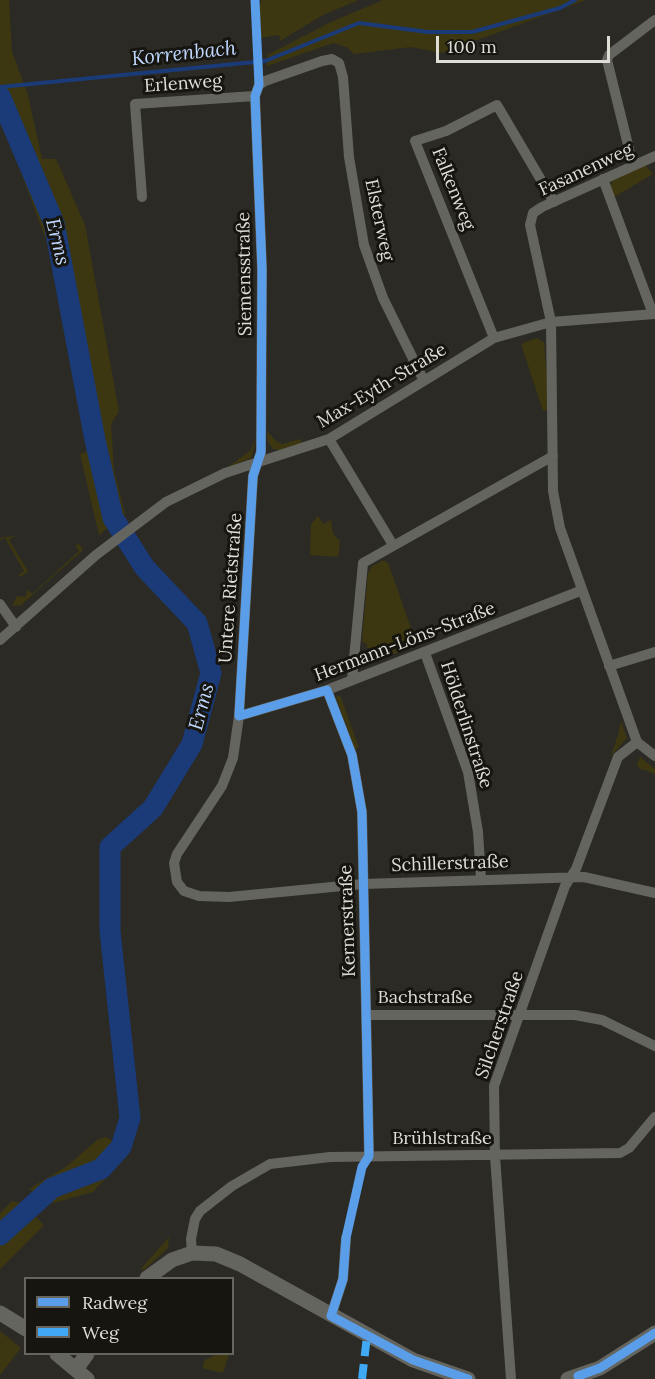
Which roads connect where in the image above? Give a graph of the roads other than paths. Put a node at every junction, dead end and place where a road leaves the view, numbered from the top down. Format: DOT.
graph roads {
  1 [pos="655,20"];
  2 [pos="255,96"];
  3 [pos="655,156"];
  4 [pos="633,165"];
  5 [pos="603,179"];
  6 [pos="142,197"];
  7 [pos="554,202"];
  8 [pos="654,314"];
  9 [pos="551,322"];
  10 [pos="494,338"];
  11 [pos="424,381"];
  12 [pos="329,439"];
  13 [pos="553,456"];
  14 [pos="257,463"];
  15 [pos="393,545"];
  16 [pos="580,591"];
  17 [pos="0,604"];
  18 [pos="16,627"];
  19 [pos="0,640"];
  20 [pos="655,652"];
  21 [pos="425,653"];
  22 [pos="609,666"];
  23 [pos="352,680"];
  24 [pos="327,690"];
  25 [pos="239,716"];
  26 [pos="637,742"];
  27 [pos="655,756"];
  28 [pos="174,863"];
  29 [pos="569,878"];
  30 [pos="481,879"];
  31 [pos="363,884"];
  32 [pos="655,892"];
  33 [pos="520,1014"];
  34 [pos="368,1015"];
  35 [pos="655,1046"];
  36 [pos="655,1117"];
  37 [pos="369,1156"];
  38 [pos="495,1156"];
  39 [pos="346,1238"];
  40 [pos="192,1253"];
  41 [pos="148,1277"];
  42 [pos="0,1313"];
  43 [pos="331,1316"];
  44 [pos="24,1328"];
  45 [pos="655,1333"];
  46 [pos="59,1355"];
  47 [pos="86,1355"];
  48 [pos="81,1374"];
  49 [pos="468,1379"];
  50 [pos="511,1379"];
  51 [pos="568,1379"];
  1 -- 4 [label="street"];
  2 -- 6 [label="street, Erlenweg"];
  2 -- 11 [label="street, Elsterweg"];
  2 -- 14 [label="street, Siemensstraße"];
  3 -- 4 [label="street, Fasanenweg"];
  4 -- 5 [label="street, Fasanenweg"];
  5 -- 7 [label="street, Fasanenweg"];
  5 -- 8 [label="street"];
  7 -- 9 [label="street, Fasanenweg"];
  7 -- 10 [label="street, Falkenweg"];
  8 -- 9 [label="street, Max-Eyth-Straße"];
  9 -- 10 [label="street, Max-Eyth-Straße"];
  9 -- 13 [label="street, Fasanenweg"];
  10 -- 11 [label="street, Max-Eyth-Straße"];
  11 -- 12 [label="street, Max-Eyth-Straße"];
  12 -- 14 [label="street, Max-Eyth-Straße"];
  12 -- 15 [label="street"];
  13 -- 15 [label="street"];
  13 -- 16 [label="street, Fasanenweg"];
  14 -- 18 [label="street, Max-Eyth-Straße"];
  14 -- 25 [label="street, Untere Rietstraße"];
  15 -- 23 [label="street"];
  16 -- 21 [label="street, Hermann-Löns-Straße"];
  16 -- 22 [label="street, Fasanenweg"];
  17 -- 18 [label="street"];
  18 -- 19 [label="street, Max-Eyth-Straße"];
  20 -- 22 [label="street"];
  21 -- 23 [label="street, Hermann-Löns-Straße"];
  21 -- 30 [label="street, Hölderlinstraße"];
  22 -- 26 [label="street, Fasanenweg"];
  23 -- 24 [label="street, Hermann-Löns-Straße"];
  24 -- 25 [label="street, Hermann-Löns-Straße"];
  24 -- 31 [label="street, Kernerstraße"];
  25 -- 28 [label="street, Untere Rietstraße"];
  26 -- 27 [label="street"];
  26 -- 29 [label="street, Silcherstraße"];
  28 -- 31 [label="street, Schillerstraße"];
  29 -- 30 [label="street, Schillerstraße"];
  29 -- 32 [label="street, Schillerstraße"];
  29 -- 33 [label="street, Silcherstraße"];
  30 -- 31 [label="street, Schillerstraße"];
  31 -- 34 [label="street, Kernerstraße"];
  33 -- 34 [label="street, Bachstraße"];
  33 -- 35 [label="street, Bachstraße"];
  33 -- 38 [label="street, Silcherstraße"];
  34 -- 37 [label="street, Kernerstraße"];
  36 -- 38 [label="street, Brühlstraße"];
  37 -- 38 [label="street, Brühlstraße"];
  37 -- 40 [label="street, Brühlstraße"];
  38 -- 50 [label="street, Silcherstraße"];
  39 -- 43 [label="street"];
  40 -- 41 [label="main road"];
  40 -- 43 [label="main road"];
  42 -- 44 [label="main road"];
  43 -- 49 [label="main road"];
  45 -- 51 [label="main road"];
  46 -- 48 [label="main road"];
  47 -- 48 [label="main road"];
}
